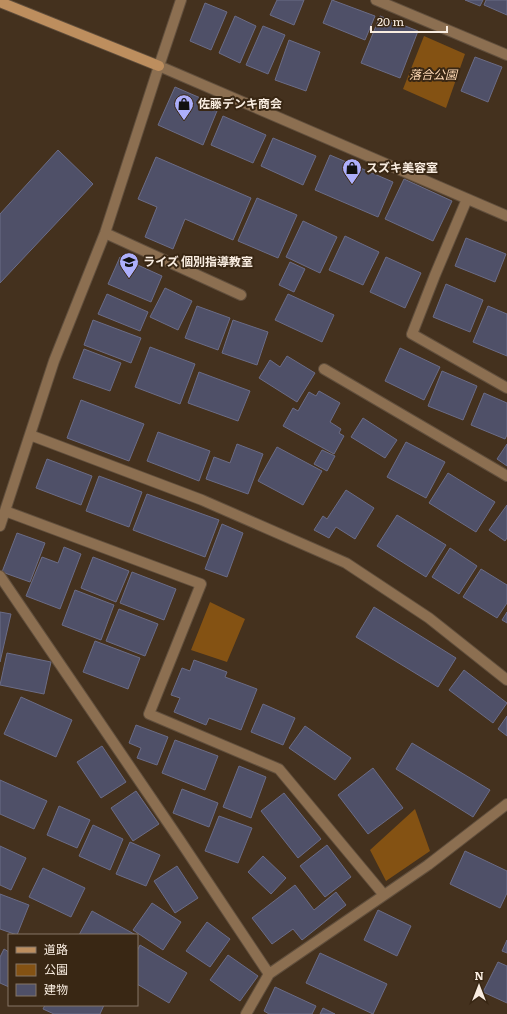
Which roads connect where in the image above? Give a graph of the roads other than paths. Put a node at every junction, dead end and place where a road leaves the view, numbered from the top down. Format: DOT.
graph roads {
  1 [pos="181,0"];
  2 [pos="376,0"];
  3 [pos="0,2"];
  4 [pos="507,55"];
  5 [pos="158,66"];
  6 [pos="467,198"];
  7 [pos="507,216"];
  8 [pos="105,233"];
  9 [pos="241,295"];
  10 [pos="324,369"];
  11 [pos="507,388"];
  12 [pos="30,435"];
  13 [pos="507,476"];
  14 [pos="5,511"];
  15 [pos="0,526"];
  16 [pos="0,576"];
  17 [pos="507,680"];
  18 [pos="507,804"];
  19 [pos="384,895"];
  20 [pos="269,974"];
  21 [pos="246,1014"];
  1 -- 5 [label="street"];
  2 -- 4 [label="street"];
  3 -- 5 [label="street"];
  5 -- 6 [label="street"];
  5 -- 8 [label="street"];
  6 -- 7 [label="street"];
  6 -- 11 [label="street"];
  8 -- 9 [label="street"];
  8 -- 12 [label="street"];
  10 -- 13 [label="street"];
  12 -- 14 [label="street"];
  12 -- 17 [label="street"];
  14 -- 15 [label="street"];
  14 -- 19 [label="street"];
  16 -- 20 [label="street"];
  18 -- 19 [label="street"];
  19 -- 20 [label="street"];
  20 -- 21 [label="street"];
}
